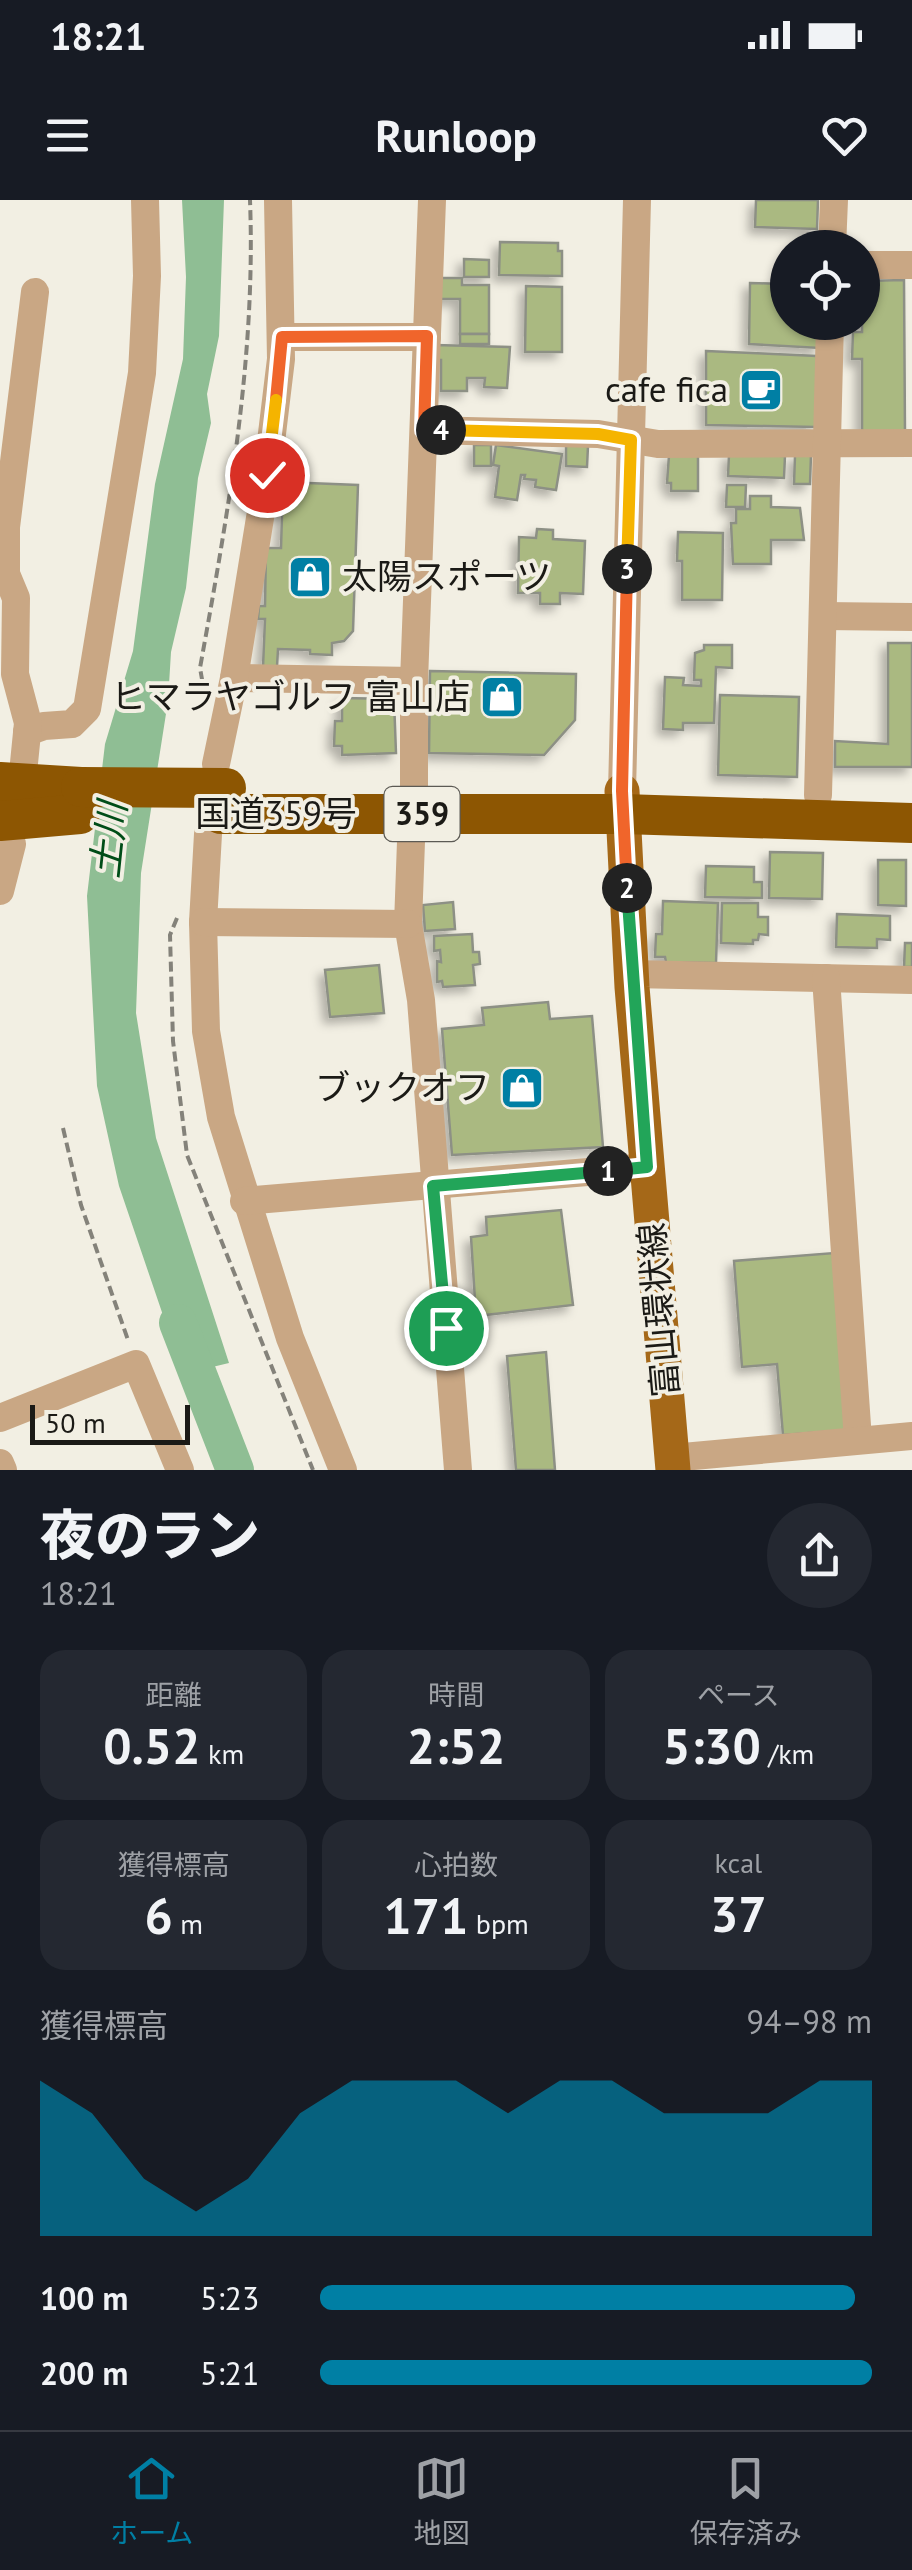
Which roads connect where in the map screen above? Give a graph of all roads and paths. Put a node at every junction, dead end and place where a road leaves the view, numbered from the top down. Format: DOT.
graph roads {
  1 [pos="145,200"];
  2 [pos="278,200"];
  3 [pos="432,200"];
  4 [pos="637,200"];
  5 [pos="834,200"];
  6 [pos="833,230"];
  7 [pos="880,265"];
  8 [pos="912,265"];
  9 [pos="35,292"];
  10 [pos="427,336"];
  11 [pos="282,337"];
  12 [pos="830,340"];
  13 [pos="424,430"];
  14 [pos="631,440"];
  15 [pos="827,443"];
  16 [pos="912,443"];
  17 [pos="3,578"];
  18 [pos="822,616"];
  19 [pos="912,617"];
  20 [pos="234,678"];
  21 [pos="414,681"];
  22 [pos="27,732"];
  23 [pos="8,778"];
  24 [pos="818,795"];
  25 [pos="912,797"];
  26 [pos="218,800"];
  27 [pos="80,801"];
  28 [pos="413,802"];
  29 [pos="622,802"];
  30 [pos="912,823"];
  31 [pos="4,826"];
  32 [pos="0,890"];
  33 [pos="203,922"];
  34 [pos="408,924"];
  35 [pos="631,974"];
  36 [pos="826,978"];
  37 [pos="912,980"];
  38 [pos="64,1128"];
  39 [pos="647,1167"];
  40 [pos="433,1186"];
  41 [pos="244,1200"];
  42 [pos="136,1364"];
  43 [pos="0,1418"];
  44 [pos="912,1436"];
  45 [pos="858,1440"];
  46 [pos="0,1463"];
  47 [pos="672,1464"];
  48 [pos="3,1470"];
  49 [pos="180,1470"];
  50 [pos="343,1470"];
  51 [pos="458,1470"];
  1 -- 22 [label="street"];
  2 -- 11 [label="street"];
  3 -- 10 [label="street"];
  4 -- 14 [label="street"];
  5 -- 6 [label="street"];
  7 -- 8 [label="street"];
  9 -- 17 [label="street"];
  10 -- 11 [label="street"];
  10 -- 13 [label="street"];
  11 -- 20 [label="street"];
  12 -- 15 [label="street"];
  13 -- 14 [label="street"];
  13 -- 21 [label="street"];
  14 -- 15 [label="street"];
  14 -- 29 [label="street"];
  15 -- 16 [label="street"];
  15 -- 18 [label="street"];
  17 -- 22 [label="street"];
  18 -- 19 [label="street"];
  18 -- 24 [label="street"];
  20 -- 21 [label="street"];
  20 -- 26 [label="street"];
  21 -- 28 [label="street"];
  22 -- 23 [label="street"];
  23 -- 27 [label="highway, 国道359号 / 359"];
  24 -- 25 [label="highway, 国道359号 / 359"];
  24 -- 29 [label="highway, 国道359号 / 359"];
  26 -- 27 [label="highway, 国道359号 / 359"];
  26 -- 28 [label="highway, 国道359号 / 359"];
  26 -- 33 [label="street"];
  27 -- 31 [label="highway"];
  28 -- 29 [label="highway, 国道359号 / 359"];
  28 -- 34 [label="street"];
  29 -- 30 [label="highway, 国道359号 / 359"];
  29 -- 35 [label="main road, 富山環状線"];
  31 -- 32 [label="street"];
  33 -- 34 [label="street"];
  33 -- 41 [label="street"];
  34 -- 40 [label="street"];
  35 -- 36 [label="street"];
  35 -- 39 [label="main road, 富山環状線"];
  36 -- 37 [label="street"];
  36 -- 45 [label="street"];
  38 -- 42 [label="path"];
  39 -- 40 [label="street"];
  39 -- 47 [label="main road, 富山環状線"];
  40 -- 41 [label="street"];
  40 -- 51 [label="street"];
  41 -- 50 [label="street"];
  42 -- 43 [label="street"];
  42 -- 49 [label="street"];
  44 -- 45 [label="street"];
  45 -- 47 [label="street"];
  46 -- 48 [label="street"];
}
